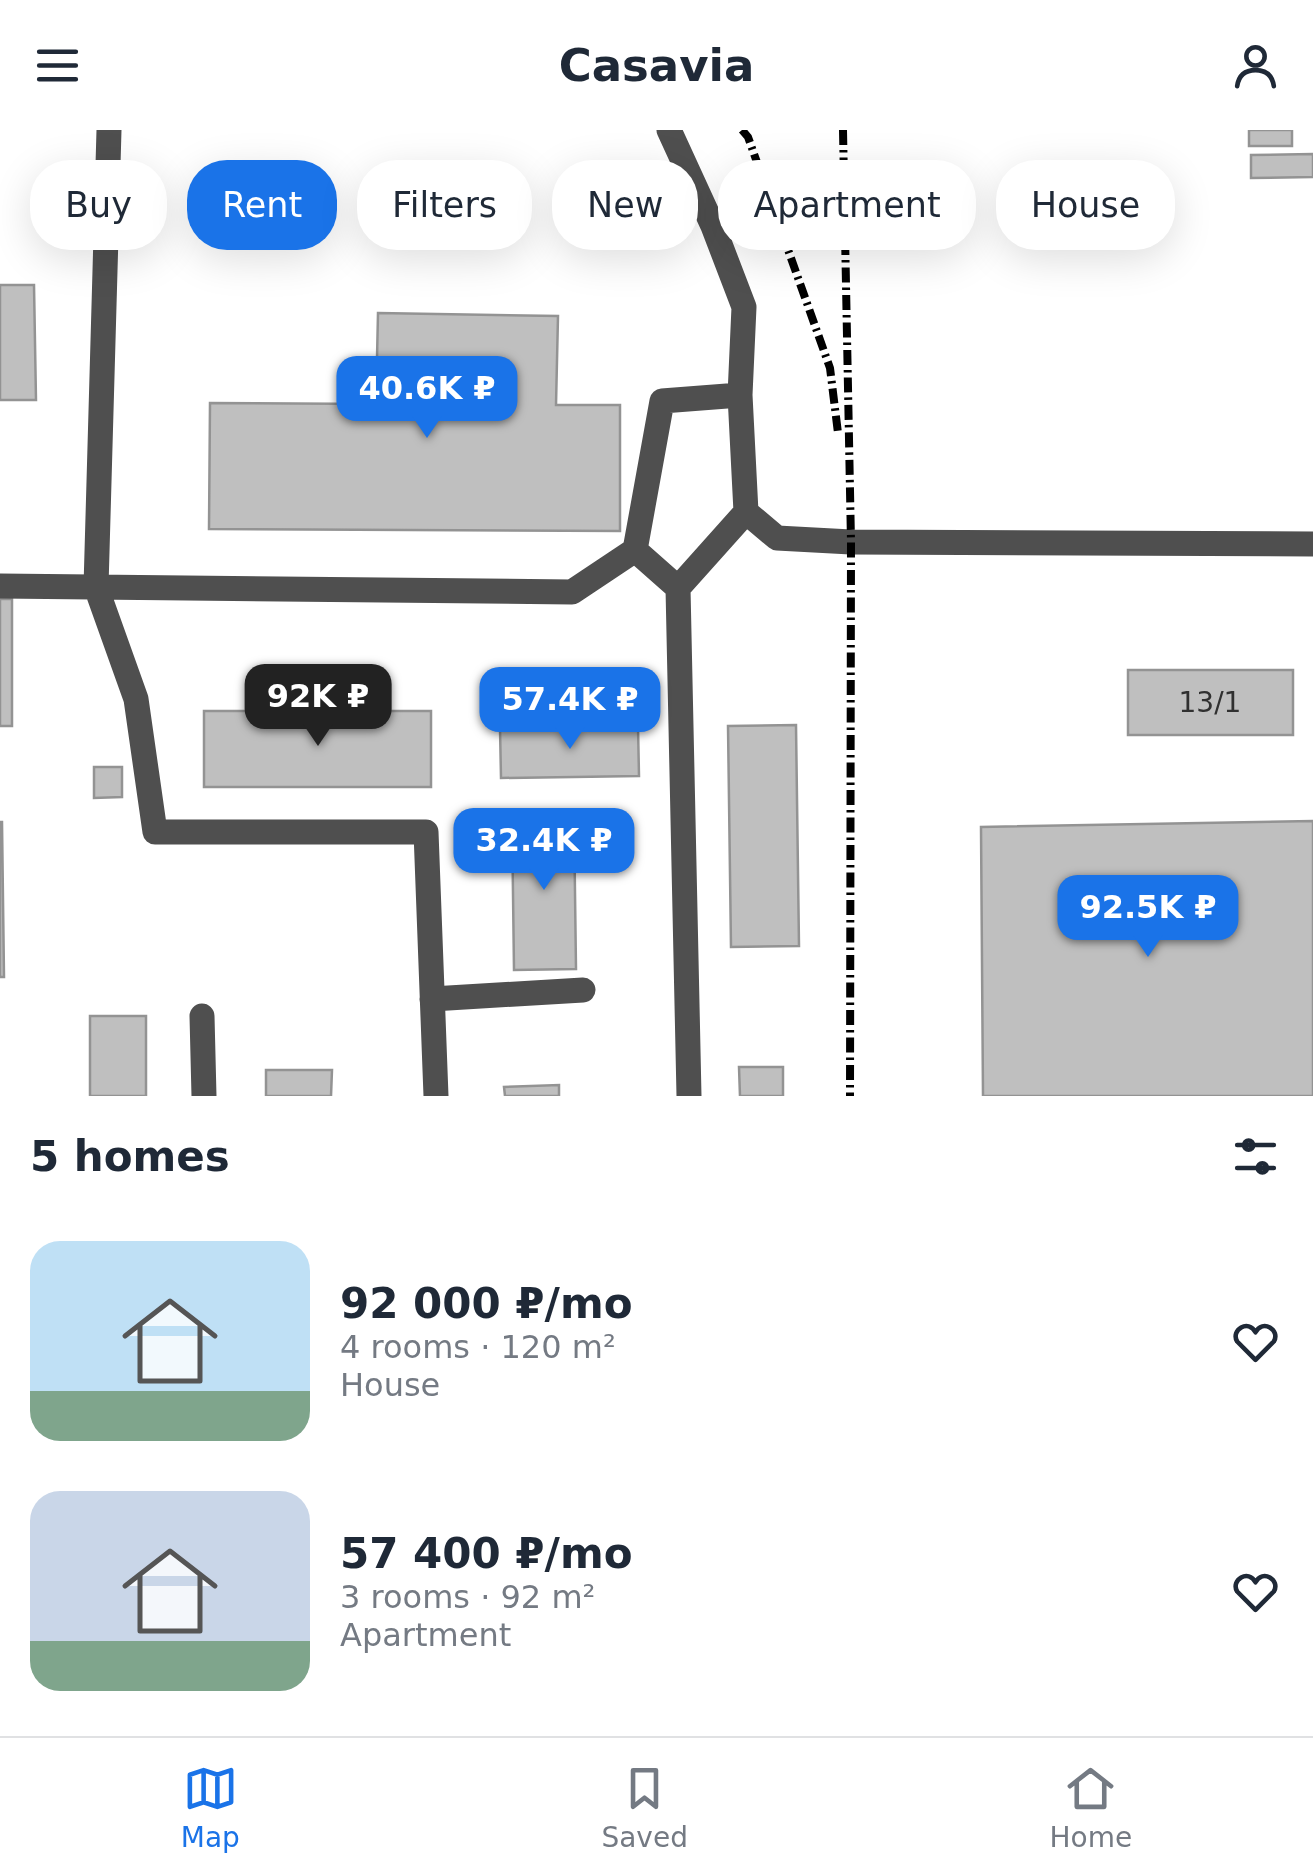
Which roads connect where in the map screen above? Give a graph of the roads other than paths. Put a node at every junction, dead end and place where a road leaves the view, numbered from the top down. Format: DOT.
graph roads {
  1 [pos="109,130"];
  2 [pos="669,130"];
  3 [pos="740,395"];
  4 [pos="746,512"];
  5 [pos="1313,544"];
  6 [pos="634,550"];
  7 [pos="0,586"];
  8 [pos="96,587"];
  9 [pos="678,588"];
  10 [pos="582,990"];
  11 [pos="432,998"];
  12 [pos="202,1016"];
  13 [pos="204,1096"];
  14 [pos="436,1096"];
  15 [pos="689,1096"];
  1 -- 8 [label="lane"];
  2 -- 3 [label="lane"];
  3 -- 4 [label="lane"];
  3 -- 6 [label="lane"];
  4 -- 5 [label="lane"];
  4 -- 9 [label="lane"];
  6 -- 8 [label="lane"];
  6 -- 9 [label="lane"];
  7 -- 8 [label="lane"];
  8 -- 11 [label="lane"];
  9 -- 15 [label="lane"];
  10 -- 11 [label="lane"];
  11 -- 14 [label="lane"];
  12 -- 13 [label="lane"];
}
